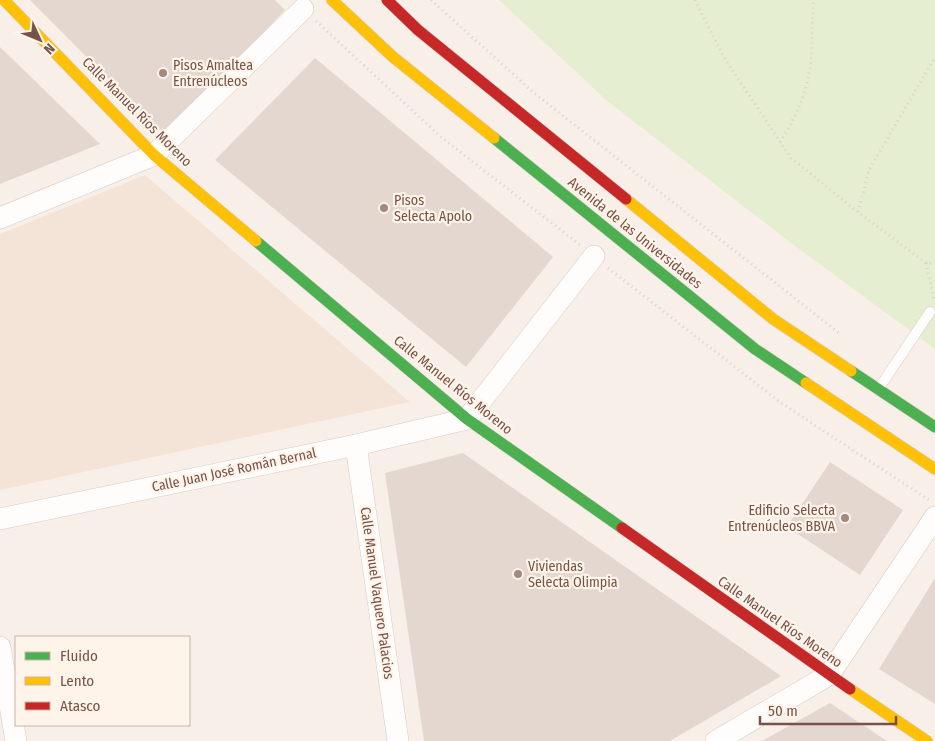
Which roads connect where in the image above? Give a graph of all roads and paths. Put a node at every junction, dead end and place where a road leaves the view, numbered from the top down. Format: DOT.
graph roads {
  1 [pos="4,0"];
  2 [pos="332,0"];
  3 [pos="387,0"];
  4 [pos="431,0"];
  5 [pos="695,0"];
  6 [pos="814,0"];
  7 [pos="303,9"];
  8 [pos="935,56"];
  9 [pos="780,142"];
  10 [pos="154,155"];
  11 [pos="858,212"];
  12 [pos="0,218"];
  13 [pos="594,256"];
  14 [pos="926,263"];
  15 [pos="935,264"];
  16 [pos="930,312"];
  17 [pos="842,336"];
  18 [pos="878,390"];
  19 [pos="467,419"];
  20 [pos="935,427"];
  21 [pos="356,445"];
  22 [pos="935,470"];
  23 [pos="935,518"];
  24 [pos="0,519"];
  25 [pos="0,646"];
  26 [pos="829,675"];
  27 [pos="16,741"];
  28 [pos="398,741"];
  29 [pos="716,741"];
  30 [pos="927,741"];
  1 -- 10 [label="main road, Calle Manuel Ríos Moreno"];
  2 -- 22 [label="main road, Avenida de las Universidades"];
  3 -- 18 [label="main road, Avenida de las Universidades"];
  4 -- 17 [label="path"];
  5 -- 9 [label="path"];
  6 -- 9 [label="path"];
  7 -- 10 [label="street"];
  8 -- 11 [label="path"];
  9 -- 11 [label="path"];
  10 -- 12 [label="street"];
  10 -- 19 [label="main road, Calle Manuel Ríos Moreno"];
  11 -- 14 [label="path"];
  13 -- 19 [label="street"];
  14 -- 15 [label="path"];
  14 -- 16 [label="path"];
  16 -- 18 [label="lane"];
  18 -- 20 [label="main road, Avenida de las Universidades"];
  19 -- 21 [label="street, Calle Juan José Román Bernal"];
  19 -- 26 [label="main road, Calle Manuel Ríos Moreno"];
  21 -- 24 [label="street, Calle Juan José Román Bernal"];
  21 -- 28 [label="street, Calle Manuel Vaquero Palacios"];
  23 -- 26 [label="street"];
  25 -- 27 [label="street"];
  26 -- 29 [label="street"];
  26 -- 30 [label="main road, Calle Manuel Ríos Moreno"];
}
